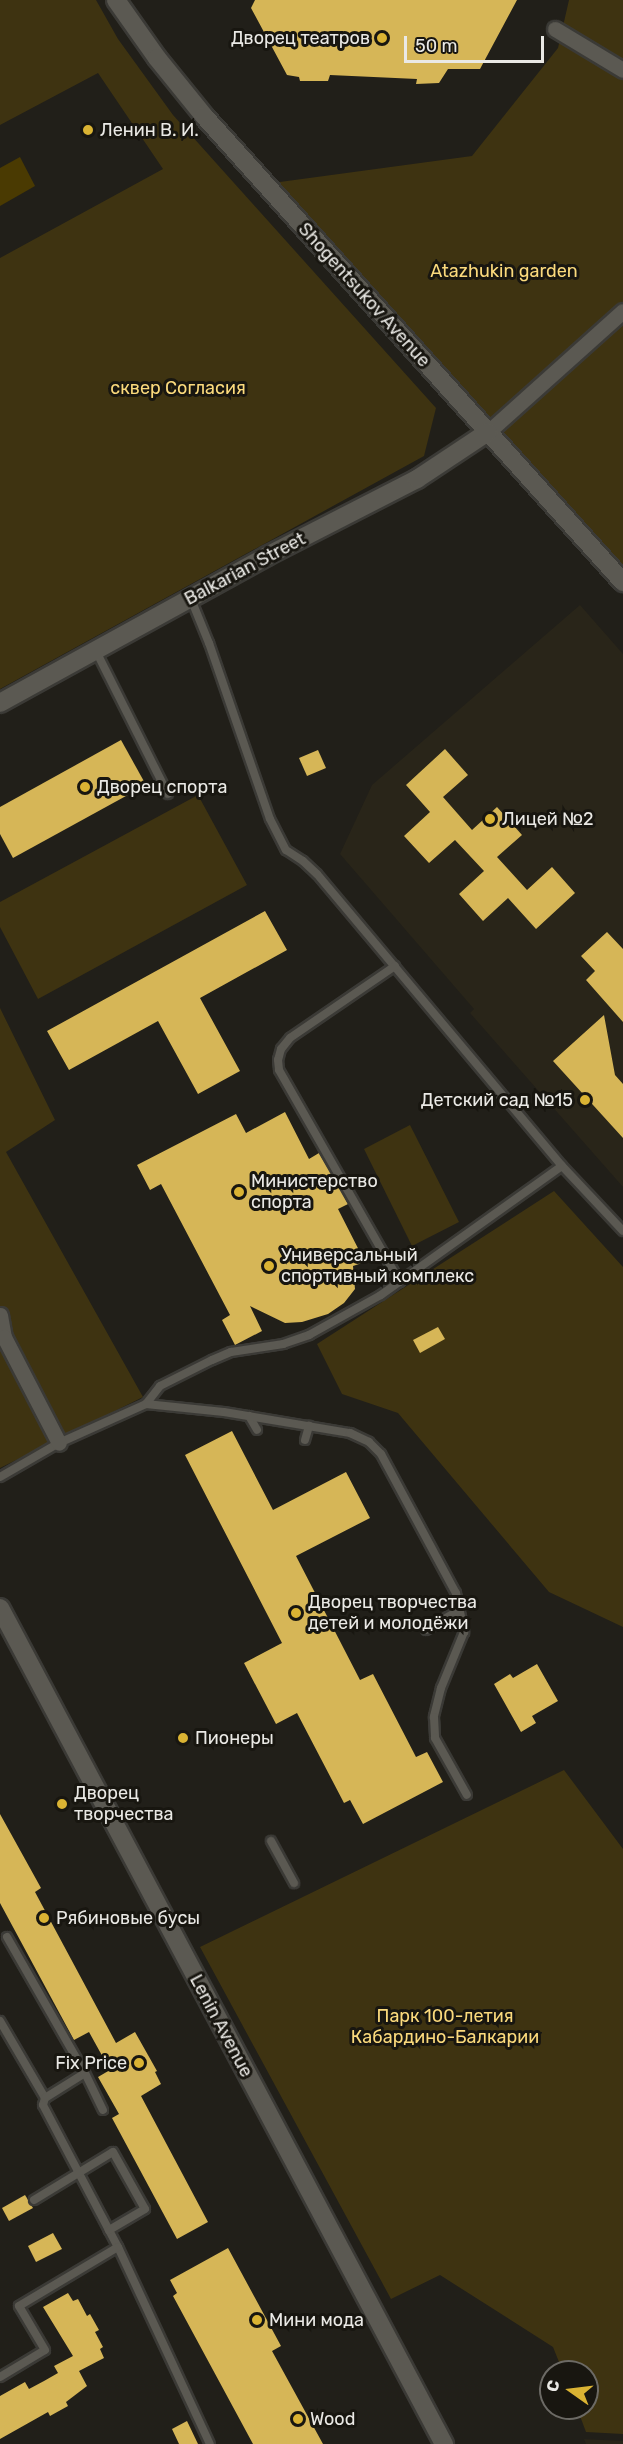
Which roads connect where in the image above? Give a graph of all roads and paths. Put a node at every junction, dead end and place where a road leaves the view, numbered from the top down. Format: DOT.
graph roads {
  1 [pos="116,0"];
  2 [pos="555,29"];
  3 [pos="623,70"];
  4 [pos="623,311"];
  5 [pos="488,432"];
  6 [pos="623,582"];
  7 [pos="191,598"];
  8 [pos="96,651"];
  9 [pos="0,703"];
  10 [pos="168,794"];
  11 [pos="395,966"];
  12 [pos="562,1166"];
  13 [pos="623,1231"];
  14 [pos="400,1281"];
  15 [pos="0,1315"];
  16 [pos="146,1404"];
  17 [pos="249,1416"];
  18 [pos="309,1426"];
  19 [pos="257,1430"];
  20 [pos="305,1440"];
  21 [pos="59,1443"];
  22 [pos="0,1477"];
  23 [pos="0,1608"];
  24 [pos="459,1610"];
  25 [pos="426,1630"];
  26 [pos="466,1794"];
  27 [pos="271,1841"];
  28 [pos="294,1882"];
  29 [pos="7,1937"];
  30 [pos="0,2021"];
  31 [pos="85,2073"];
  32 [pos="45,2098"];
  33 [pos="104,2110"];
  34 [pos="79,2171"];
  35 [pos="34,2200"];
  36 [pos="109,2230"];
  37 [pos="118,2247"];
  38 [pos="0,2377"];
  39 [pos="210,2444"];
  40 [pos="444,2444"];
  1 -- 5 [label="main road, Shogentsukov Avenue"];
  2 -- 3 [label="street"];
  4 -- 5 [label="street"];
  5 -- 6 [label="main road, Shogentsukov Avenue"];
  5 -- 7 [label="main road, Balkarian Street"];
  7 -- 8 [label="main road, Balkarian Street"];
  7 -- 11 [label="lane"];
  8 -- 9 [label="main road, Balkarian Street"];
  8 -- 10 [label="lane"];
  11 -- 12 [label="lane"];
  11 -- 14 [label="lane"];
  12 -- 13 [label="lane"];
  12 -- 14 [label="lane"];
  14 -- 16 [label="lane"];
  15 -- 21 [label="street"];
  16 -- 17 [label="lane"];
  16 -- 21 [label="lane"];
  17 -- 18 [label="lane"];
  17 -- 19 [label="lane"];
  18 -- 20 [label="lane"];
  18 -- 24 [label="lane"];
  21 -- 22 [label="lane"];
  23 -- 40 [label="main road, Lenin Avenue"];
  24 -- 25 [label="lane"];
  24 -- 26 [label="lane"];
  27 -- 28 [label="lane"];
  29 -- 31 [label="lane"];
  30 -- 32 [label="lane"];
  31 -- 32 [label="lane"];
  31 -- 33 [label="lane"];
  32 -- 34 [label="lane"];
  34 -- 35 [label="lane"];
  34 -- 36 [label="lane"];
  34 -- 36 [label="lane"];
  36 -- 37 [label="lane"];
  37 -- 38 [label="lane"];
  37 -- 39 [label="lane"];
}
